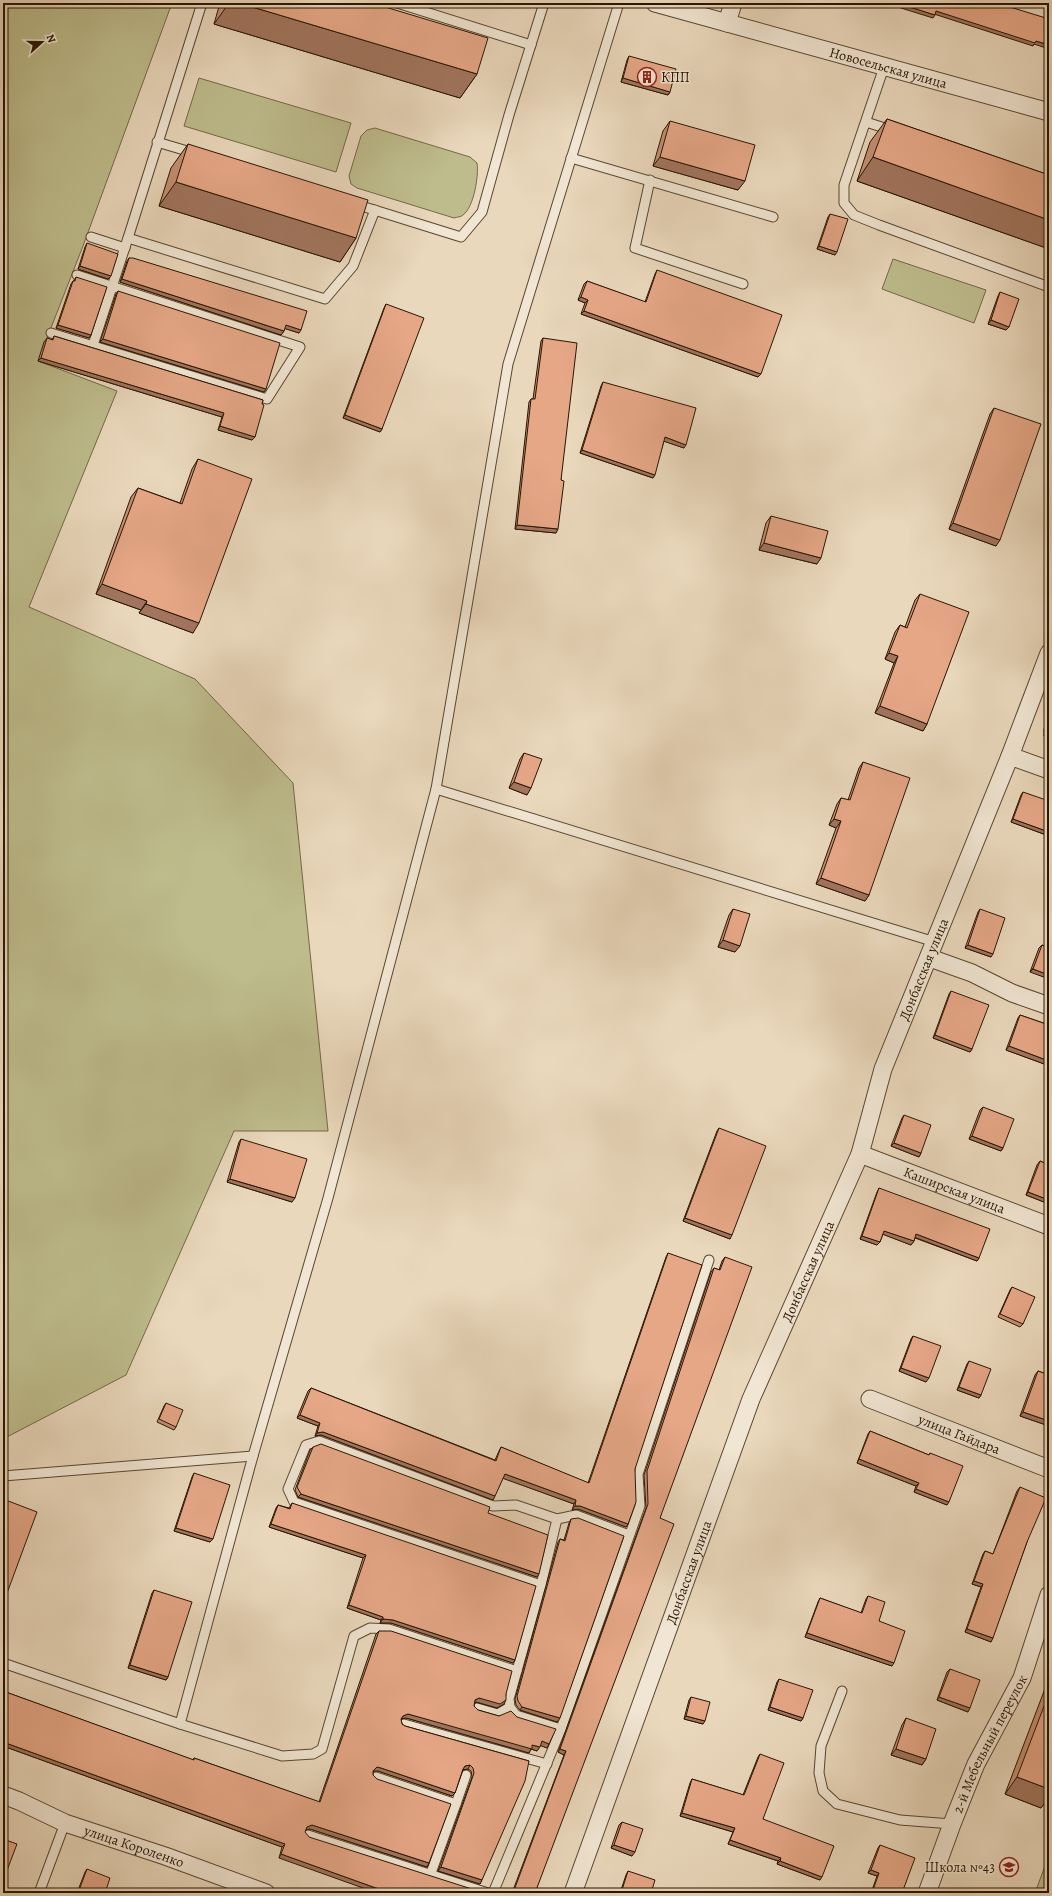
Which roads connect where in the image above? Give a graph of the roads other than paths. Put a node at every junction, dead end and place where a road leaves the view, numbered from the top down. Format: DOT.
graph roads {
  1 [pos="202,3"];
  2 [pos="397,3"];
  3 [pos="544,3"];
  4 [pos="619,3"];
  5 [pos="655,3"];
  6 [pos="733,3"];
  7 [pos="727,23"];
  8 [pos="531,45"];
  9 [pos="884,67"];
  10 [pos="1049,112"];
  11 [pos="866,122"];
  12 [pos="903,134"];
  13 [pos="157,142"];
  14 [pos="202,156"];
  15 [pos="571,158"];
  16 [pos="650,180"];
  17 [pos="345,200"];
  18 [pos="375,210"];
  19 [pos="773,217"];
  20 [pos="91,237"];
  21 [pos="128,238"];
  22 [pos="125,248"];
  23 [pos="77,275"];
  24 [pos="743,284"];
  25 [pos="112,287"];
  26 [pos="1049,287"];
  27 [pos="52,334"];
  28 [pos="94,345"];
  29 [pos="1049,653"];
  30 [pos="1010,756"];
  31 [pos="1049,770"];
  32 [pos="436,789"];
  33 [pos="935,942"];
  34 [pos="930,958"];
  35 [pos="1049,1006"];
  36 [pos="860,1154"];
  37 [pos="1049,1226"];
  38 [pos="709,1260"];
  39 [pos="870,1399"];
  40 [pos="253,1456"];
  41 [pos="1049,1469"];
  42 [pos="3,1476"];
  43 [pos="557,1519"];
  44 [pos="629,1535"];
  45 [pos="542,1585"];
  46 [pos="1049,1595"];
  47 [pos="3,1663"];
  48 [pos="517,1671"];
  49 [pos="842,1691"];
  50 [pos="477,1708"];
  51 [pos="510,1708"];
  52 [pos="180,1724"];
  53 [pos="404,1724"];
  54 [pos="561,1729"];
  55 [pos="547,1764"];
  56 [pos="466,1775"];
  57 [pos="376,1777"];
  58 [pos="3,1795"];
  59 [pos="456,1804"];
  60 [pos="65,1823"];
  61 [pos="952,1824"];
  62 [pos="308,1835"];
  63 [pos="431,1874"];
  64 [pos="38,1893"];
  65 [pos="266,1893"];
  66 [pos="488,1893"];
  67 [pos="493,1893"];
  68 [pos="573,1893"];
  69 [pos="927,1893"];
  1 -- 13 [label="lane"];
  2 -- 8 [label="lane"];
  3 -- 8 [label="lane"];
  4 -- 15 [label="lane"];
  5 -- 7 [label="street, Новосельская улица"];
  6 -- 7 [label="street"];
  7 -- 9 [label="street, Новосельская улица"];
  8 -- 18 [label="lane"];
  9 -- 10 [label="street, Новосельская улица"];
  9 -- 11 [label="lane"];
  11 -- 12 [label="lane"];
  11 -- 26 [label="lane"];
  13 -- 14 [label="lane"];
  13 -- 21 [label="lane"];
  15 -- 16 [label="lane"];
  15 -- 32 [label="lane"];
  16 -- 19 [label="lane"];
  16 -- 24 [label="lane"];
  17 -- 18 [label="lane"];
  18 -- 21 [label="lane"];
  20 -- 22 [label="lane"];
  21 -- 22 [label="lane"];
  22 -- 25 [label="lane"];
  23 -- 25 [label="lane"];
  25 -- 28 [label="lane"];
  25 -- 28 [label="lane"];
  27 -- 28 [label="lane"];
  29 -- 30 [label="street, Донбасская улица"];
  30 -- 31 [label="street"];
  30 -- 33 [label="street, Донбасская улица"];
  32 -- 33 [label="lane"];
  32 -- 40 [label="lane"];
  33 -- 34 [label="street, Донбасская улица"];
  34 -- 35 [label="street"];
  34 -- 36 [label="street, Донбасская улица"];
  36 -- 37 [label="street, Каширская улица"];
  36 -- 68 [label="street, Донбасская улица"];
  38 -- 44 [label="lane"];
  39 -- 41 [label="street, улица Гайдара"];
  40 -- 42 [label="lane"];
  40 -- 52 [label="lane"];
  43 -- 44 [label="lane"];
  43 -- 45 [label="lane"];
  43 -- 45 [label="lane"];
  44 -- 54 [label="lane"];
  45 -- 48 [label="lane"];
  46 -- 61 [label="street, 2-й Мебельный переулок"];
  47 -- 52 [label="lane"];
  48 -- 51 [label="lane"];
  48 -- 52 [label="lane"];
  49 -- 61 [label="lane"];
  50 -- 51 [label="lane"];
  51 -- 54 [label="lane"];
  53 -- 55 [label="lane"];
  54 -- 55 [label="lane"];
  55 -- 67 [label="lane"];
  56 -- 59 [label="lane"];
  57 -- 59 [label="lane"];
  58 -- 60 [label="street, улица Короленко"];
  59 -- 63 [label="lane"];
  60 -- 64 [label="lane"];
  60 -- 65 [label="street, улица Короленко"];
  61 -- 69 [label="street, 2-й Мебельный переулок"];
  62 -- 63 [label="lane"];
  63 -- 66 [label="lane"];
}
